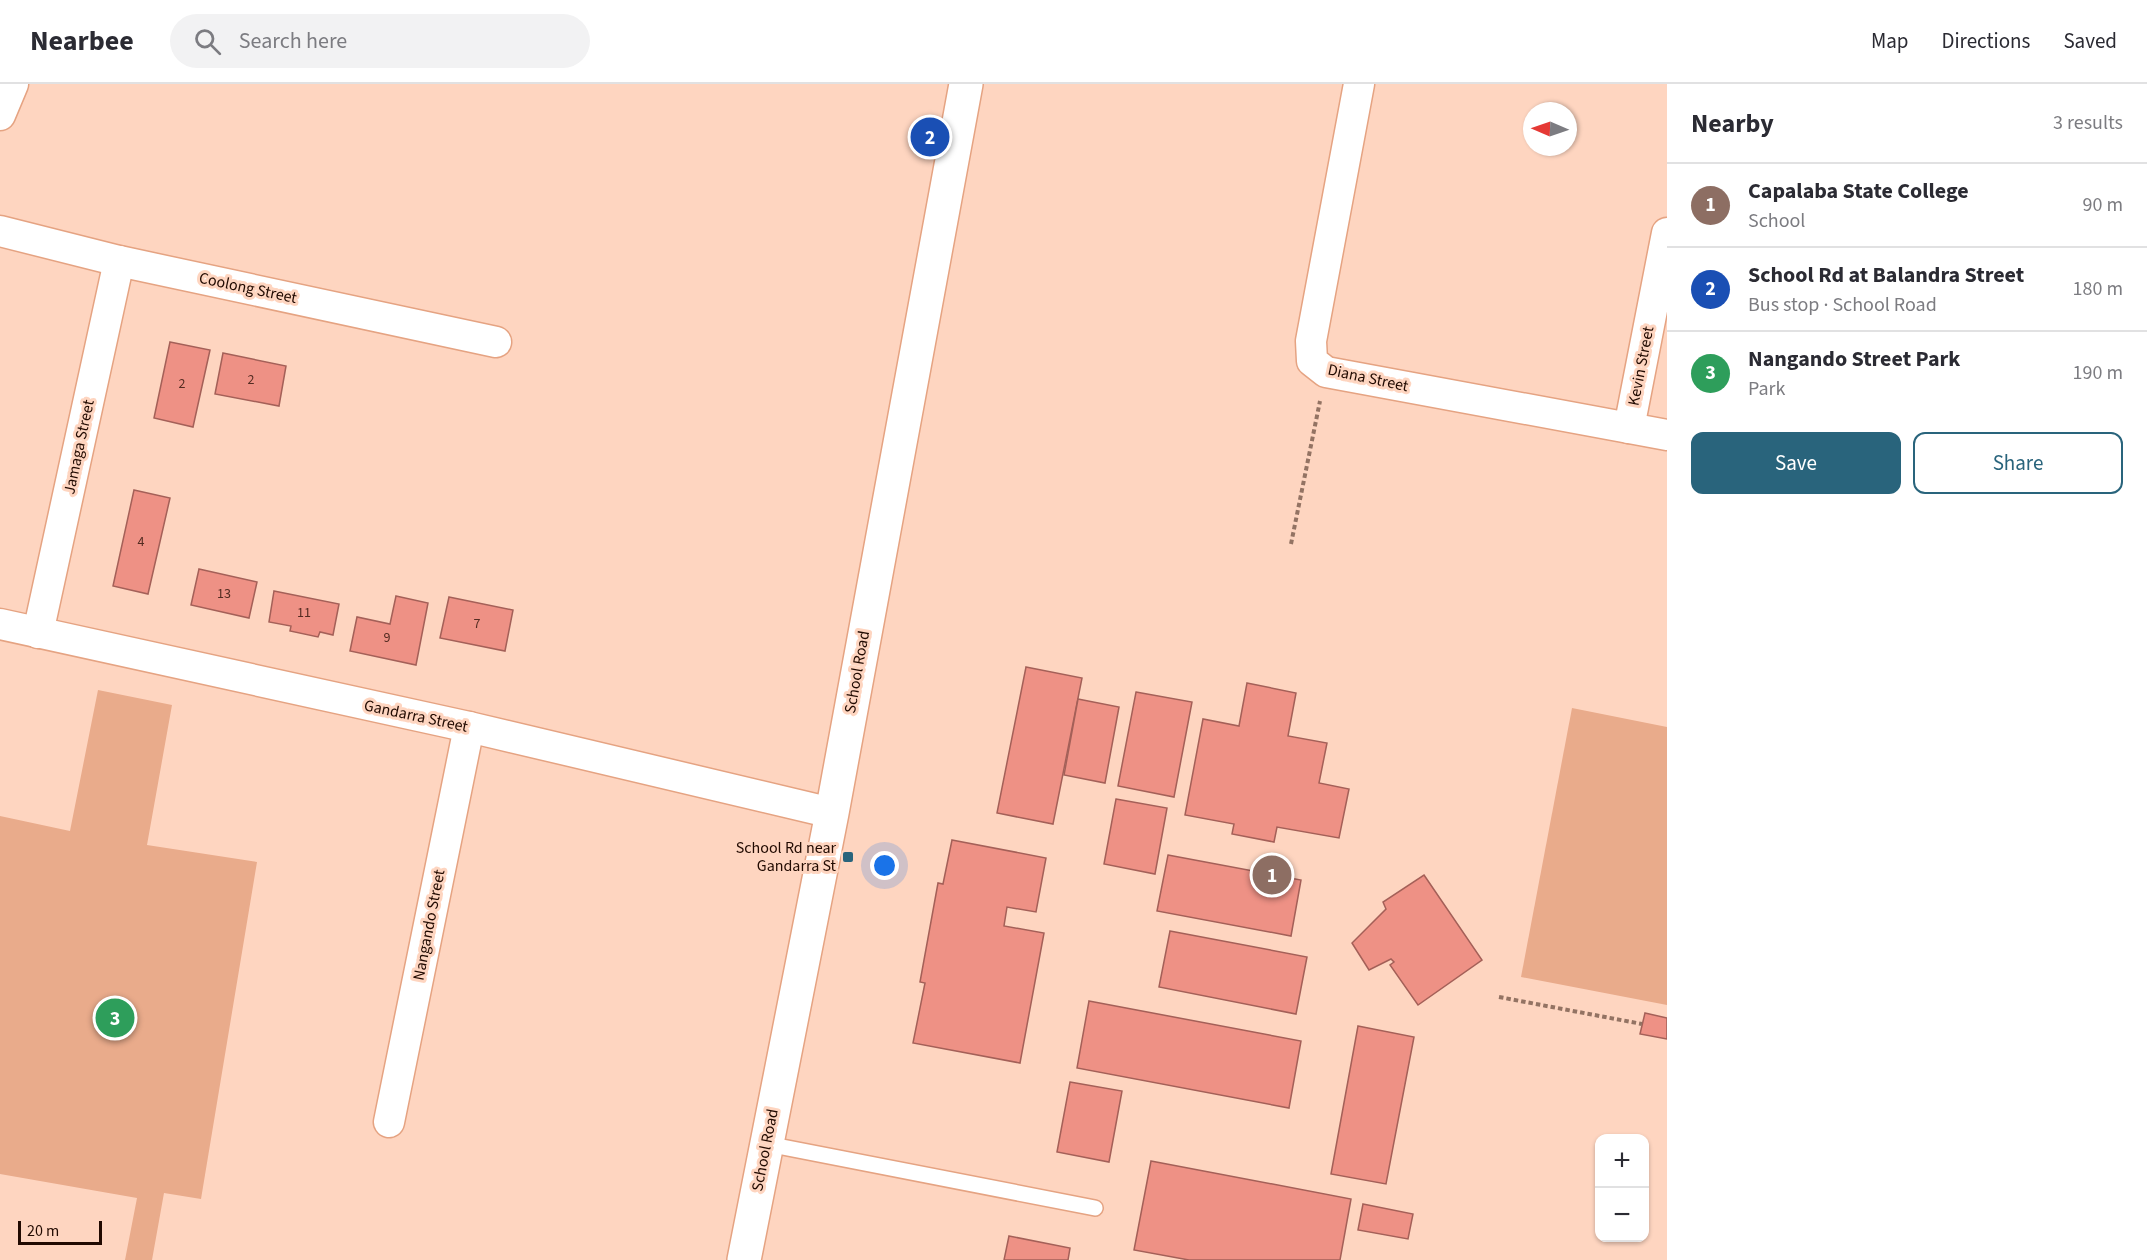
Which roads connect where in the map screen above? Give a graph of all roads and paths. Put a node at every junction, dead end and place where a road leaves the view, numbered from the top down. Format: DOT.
graph roads {
  1 [pos="13,84"];
  2 [pos="966,84"];
  3 [pos="1359,84"];
  4 [pos="0,115"];
  5 [pos="0,231"];
  6 [pos="1667,233"];
  7 [pos="119,261"];
  8 [pos="496,342"];
  9 [pos="1326,372"];
  10 [pos="1629,428"];
  11 [pos="1667,435"];
  12 [pos="1291,544"];
  13 [pos="0,624"];
  14 [pos="38,633"];
  15 [pos="469,728"];
  16 [pos="832,813"];
  17 [pos="1499,997"];
  18 [pos="1642,1024"];
  19 [pos="389,1122"];
  20 [pos="766,1144"];
  21 [pos="1095,1208"];
  22 [pos="744,1260"];
  1 -- 4 [label="street"];
  2 -- 16 [label="street, School Road"];
  3 -- 9 [label="street, Diana Street"];
  5 -- 7 [label="street, Coolong Street"];
  6 -- 10 [label="street, Kevin Street"];
  7 -- 8 [label="street, Coolong Street"];
  7 -- 14 [label="street, Jamaga Street"];
  9 -- 10 [label="street, Diana Street"];
  9 -- 12 [label="path"];
  10 -- 11 [label="street, Diana Street"];
  13 -- 14 [label="street, Gandarra Street"];
  14 -- 15 [label="street, Gandarra Street"];
  15 -- 16 [label="street, Gandarra Street"];
  15 -- 19 [label="street, Nangando Street"];
  16 -- 20 [label="street, School Road"];
  17 -- 18 [label="path"];
  20 -- 21 [label="lane"];
  20 -- 22 [label="street, School Road"];
}
